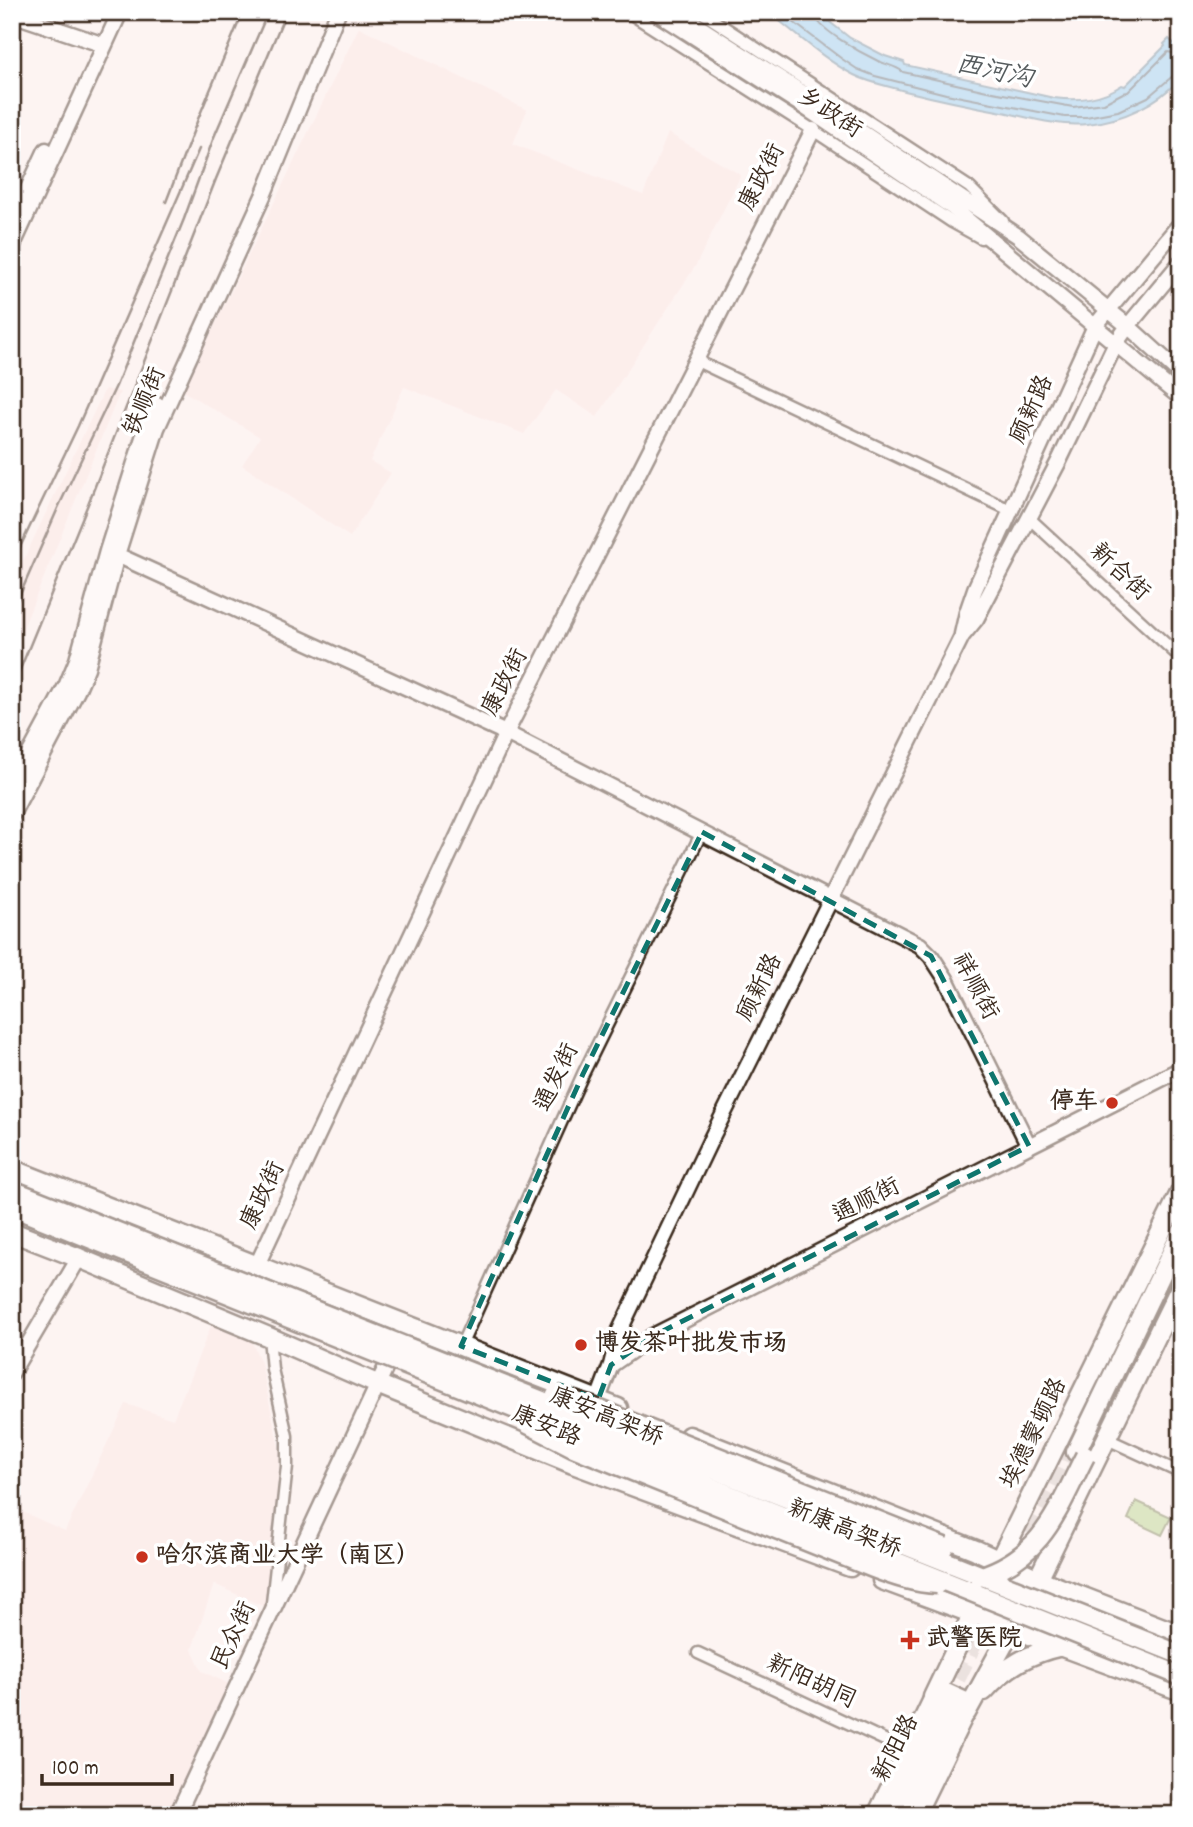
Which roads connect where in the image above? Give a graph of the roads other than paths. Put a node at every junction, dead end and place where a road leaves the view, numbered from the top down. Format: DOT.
graph roads {
  1 [pos="109,12"];
  2 [pos="120,12"];
  3 [pos="330,12"];
  4 [pos="338,12"];
  5 [pos="628,12"];
  6 [pos="656,12"];
  7 [pos="676,12"];
  8 [pos="701,12"];
  9 [pos="12,14"];
  10 [pos="100,44"];
  11 [pos="813,130"];
  12 [pos="958,203"];
  13 [pos="12,223"];
  14 [pos="1181,223"];
  15 [pos="1018,236"];
  16 [pos="12,247"];
  17 [pos="1007,252"];
  18 [pos="1181,262"];
  19 [pos="1109,310"];
  20 [pos="1095,326"];
  21 [pos="1128,326"];
  22 [pos="1116,344"];
  23 [pos="696,361"];
  24 [pos="1181,373"];
  25 [pos="1181,398"];
  26 [pos="1012,511"];
  27 [pos="1029,518"];
  28 [pos="117,555"];
  29 [pos="962,636"];
  30 [pos="1181,658"];
  31 [pos="506,733"];
  32 [pos="12,786"];
  33 [pos="12,814"];
  34 [pos="702,832"];
  35 [pos="830,900"];
  36 [pos="1181,1069"];
  37 [pos="1029,1146"];
  38 [pos="12,1169"];
  39 [pos="12,1190"];
  40 [pos="1181,1191"];
  41 [pos="12,1207"];
  42 [pos="1181,1213"];
  43 [pos="12,1232"];
  44 [pos="1181,1233"];
  45 [pos="79,1258"];
  46 [pos="1181,1259"];
  47 [pos="257,1265"];
  48 [pos="1181,1286"];
  49 [pos="406,1324"];
  50 [pos="347,1332"];
  51 [pos="269,1337"];
  52 [pos="461,1346"];
  53 [pos="611,1364"];
  54 [pos="12,1372"];
  55 [pos="377,1384"];
  56 [pos="598,1400"];
  57 [pos="1105,1438"];
  58 [pos="573,1464"];
  59 [pos="1181,1473"];
  60 [pos="997,1560"];
  61 [pos="1047,1583"];
  62 [pos="271,1612"];
  63 [pos="973,1613"];
  64 [pos="1013,1628"];
  65 [pos="1181,1635"];
  66 [pos="1181,1644"];
  67 [pos="1065,1647"];
  68 [pos="698,1653"];
  69 [pos="1181,1655"];
  70 [pos="1181,1676"];
  71 [pos="1181,1691"];
  72 [pos="953,1703"];
  73 [pos="1181,1704"];
  74 [pos="906,1750"];
  75 [pos="177,1815"];
  76 [pos="876,1815"];
  77 [pos="889,1815"];
  78 [pos="904,1815"];
  79 [pos="916,1815"];
  1 -- 10 [label="main road"];
  2 -- 10 [label="main road"];
  3 -- 32 [label="main road, 铁顺街"];
  4 -- 28 [label="main road, 铁顺街"];
  5 -- 11 [label="street, 乡政街"];
  6 -- 12 [label="main road"];
  7 -- 12 [label="main road"];
  8 -- 15 [label="street, 乡政街"];
  9 -- 10 [label="main road"];
  10 -- 13 [label="main road"];
  10 -- 16 [label="main road"];
  11 -- 17 [label="street, 乡政街"];
  11 -- 23 [label="main road, 康政街"];
  12 -- 15 [label="main road, 乡政街"];
  12 -- 17 [label="main road, 乡政街"];
  14 -- 19 [label="main road, 顾新路"];
  15 -- 19 [label="main road, 乡政街"];
  17 -- 20 [label="main road, 乡政街"];
  18 -- 21 [label="main road, 顾新路"];
  19 -- 20 [label="main road, 顾新路"];
  19 -- 21 [label="main road, 乡政街"];
  20 -- 22 [label="main road, 乡政街"];
  20 -- 26 [label="main road, 顾新路"];
  21 -- 22 [label="main road, 顾新路"];
  21 -- 24 [label="main road, 乡政街"];
  22 -- 25 [label="main road, 乡政街"];
  22 -- 27 [label="main road, 顾新路"];
  23 -- 26 [label="street"];
  23 -- 31 [label="main road, 康政街"];
  26 -- 29 [label="main road, 顾新路"];
  27 -- 29 [label="main road, 顾新路"];
  27 -- 30 [label="street, 新合街"];
  28 -- 31 [label="main road, 祥顺街"];
  28 -- 33 [label="main road, 铁顺街"];
  29 -- 35 [label="main road, 顾新路"];
  31 -- 34 [label="main road, 祥顺街"];
  31 -- 47 [label="main road, 康政街"];
  34 -- 35 [label="main road, 祥顺街"];
  34 -- 52 [label="street, 通发街"];
  35 -- 37 [label="main road, 祥顺街"];
  35 -- 53 [label="main road, 顾新路"];
  36 -- 37 [label="main road, 通顺街"];
  37 -- 53 [label="main road, 通顺街"];
  38 -- 47 [label="highway, 康安路"];
  39 -- 50 [label="highway, 康安高架桥, bridge"];
  40 -- 63 [label="highway, 埃德蒙顿路"];
  41 -- 50 [label="highway, 康安高架桥, bridge"];
  42 -- 44 [label="highway, 埃德蒙顿路"];
  43 -- 45 [label="highway, 康安路"];
  45 -- 51 [label="highway, 康安路"];
  45 -- 54 [label="main road"];
  46 -- 50 [label="highway, 新康高架桥, bridge"];
  47 -- 49 [label="highway, 康安路"];
  48 -- 57 [label="highway"];
  49 -- 52 [label="highway, 康安路"];
  49 -- 55 [label="main road, 民众街"];
  50 -- 60 [label="highway, bridge"];
  50 -- 69 [label="highway, 康安高架桥, bridge"];
  50 -- 70 [label="highway, 康安高架桥, bridge"];
  51 -- 55 [label="highway, 康安路"];
  51 -- 62 [label="street"];
  52 -- 56 [label="highway, 康安路"];
  53 -- 56 [label="main road"];
  55 -- 58 [label="highway, 康安路"];
  55 -- 62 [label="main road, 民众街"];
  56 -- 58 [label="main road"];
  56 -- 60 [label="highway, 康安路"];
  57 -- 59 [label="street"];
  57 -- 64 [label="highway"];
  58 -- 63 [label="highway, 康安路"];
  60 -- 61 [label="highway, 康安路"];
  61 -- 65 [label="highway"];
  61 -- 66 [label="highway"];
  62 -- 75 [label="main road, 民众街"];
  63 -- 64 [label="highway, 康安路"];
  63 -- 72 [label="highway, 埃德蒙顿路"];
  64 -- 67 [label="highway, 康安路"];
  64 -- 72 [label="highway"];
  67 -- 71 [label="highway, 康安路"];
  67 -- 72 [label="highway"];
  67 -- 73 [label="highway, 康安路"];
  68 -- 74 [label="street, 新阳胡同"];
  72 -- 74 [label="main road"];
  72 -- 77 [label="main road, 新阳路"];
  72 -- 78 [label="main road, 新阳路"];
  72 -- 79 [label="main road"];
  74 -- 76 [label="main road"];
}
